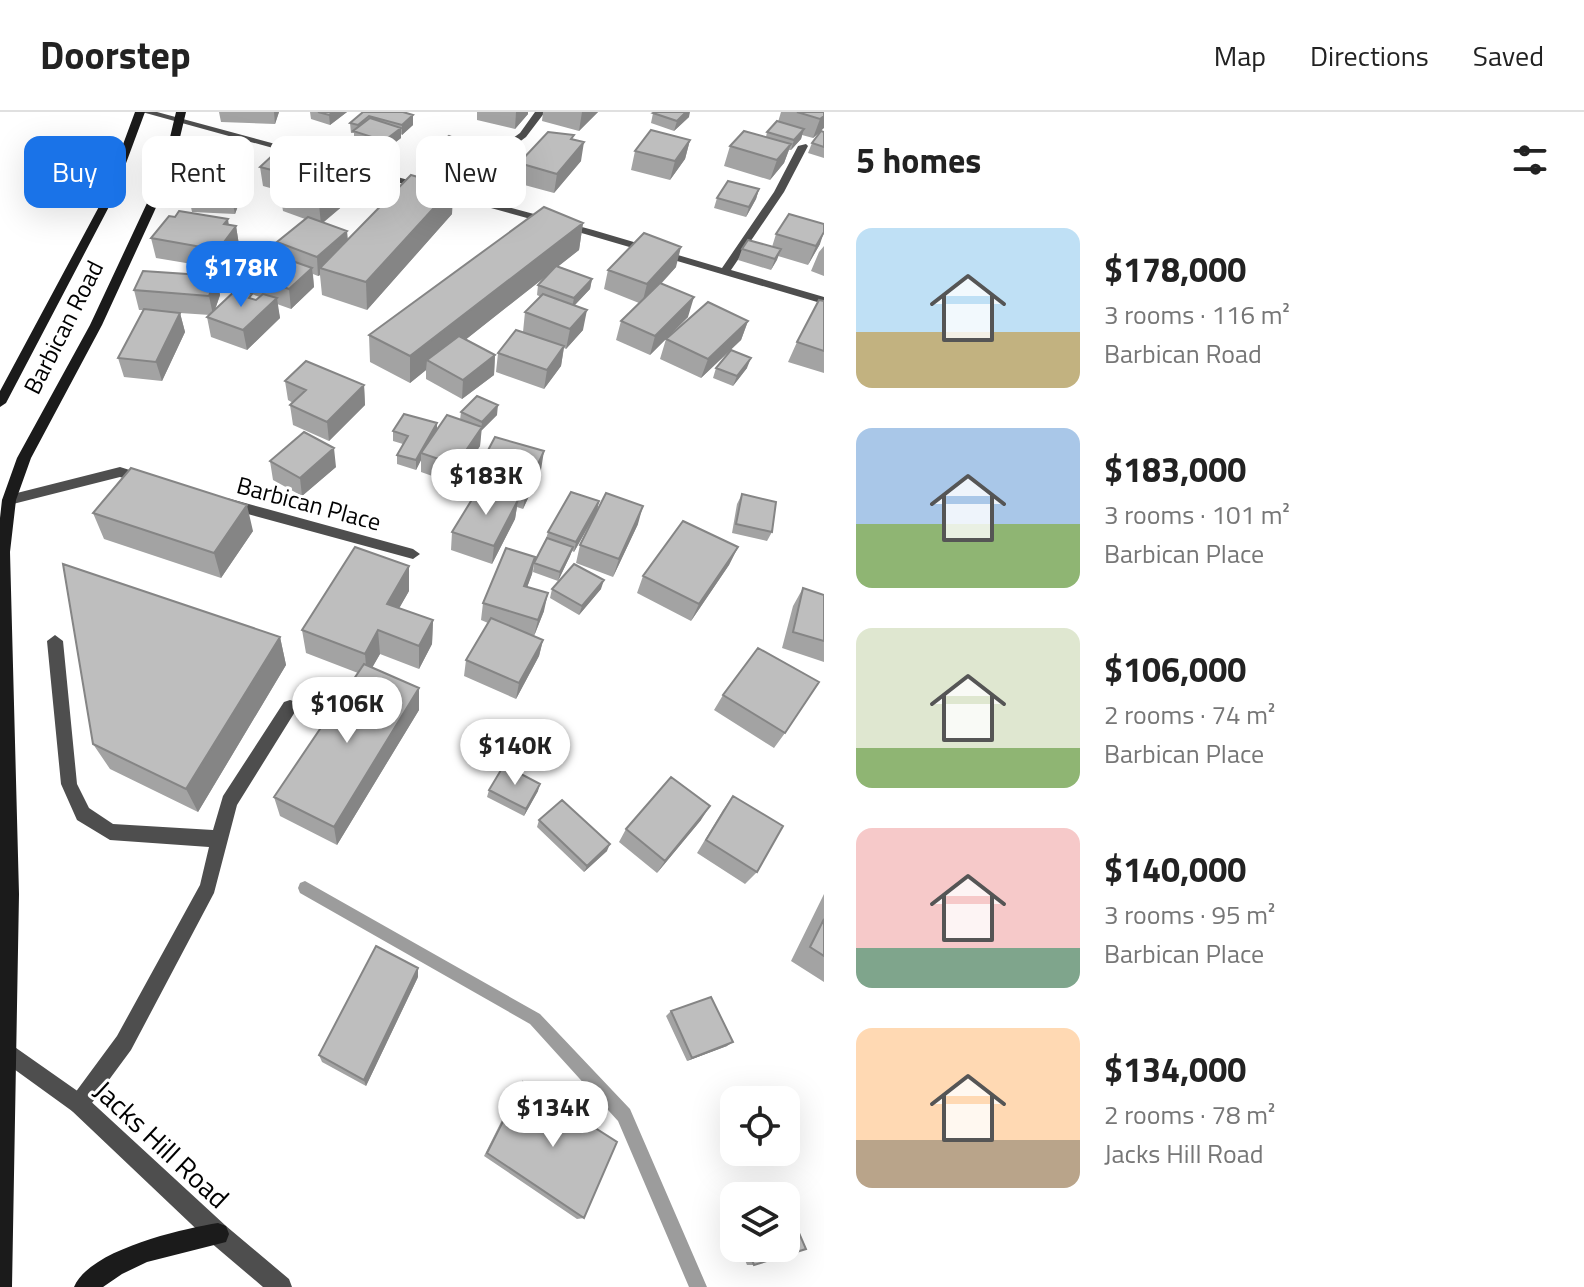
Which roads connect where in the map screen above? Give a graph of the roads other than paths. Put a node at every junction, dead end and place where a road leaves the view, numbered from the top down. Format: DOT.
graph roads {
  1 [pos="140,112"];
  2 [pos="147,112"];
  3 [pos="540,112"];
  4 [pos="180,117"];
  5 [pos="522,136"];
  6 [pos="803,146"];
  7 [pos="416,186"];
  8 [pos="495,208"];
  9 [pos="725,271"];
  10 [pos="824,301"];
  11 [pos="0,403"];
  12 [pos="165,485"];
  13 [pos="210,498"];
  14 [pos="5,500"];
  15 [pos="2,552"];
  16 [pos="413,554"];
  17 [pos="55,641"];
  18 [pos="290,707"];
  19 [pos="220,839"];
  20 [pos="4,1055"];
  21 [pos="79,1104"];
  22 [pos="218,1234"];
  23 [pos="1,1287"];
  24 [pos="85,1287"];
  25 [pos="281,1287"];
  1 -- 11 [label="main road, Barbican Road"];
  2 -- 4 [label="street"];
  3 -- 5 [label="street"];
  4 -- 7 [label="street"];
  4 -- 14 [label="main road, Barbican Road"];
  6 -- 9 [label="street"];
  8 -- 9 [label="street"];
  9 -- 10 [label="street"];
  12 -- 14 [label="street"];
  13 -- 16 [label="street, Barbican Place"];
  14 -- 15 [label="main road, Barbican Road"];
  15 -- 20 [label="main road, Barbican Road"];
  17 -- 19 [label="street"];
  18 -- 19 [label="street"];
  19 -- 21 [label="street"];
  20 -- 21 [label="street, Jacks Hill Road"];
  20 -- 23 [label="main road, Barbican Road"];
  21 -- 22 [label="street, Jacks Hill Road"];
  22 -- 24 [label="main road"];
  22 -- 25 [label="street, Jacks Hill Road"];
}
